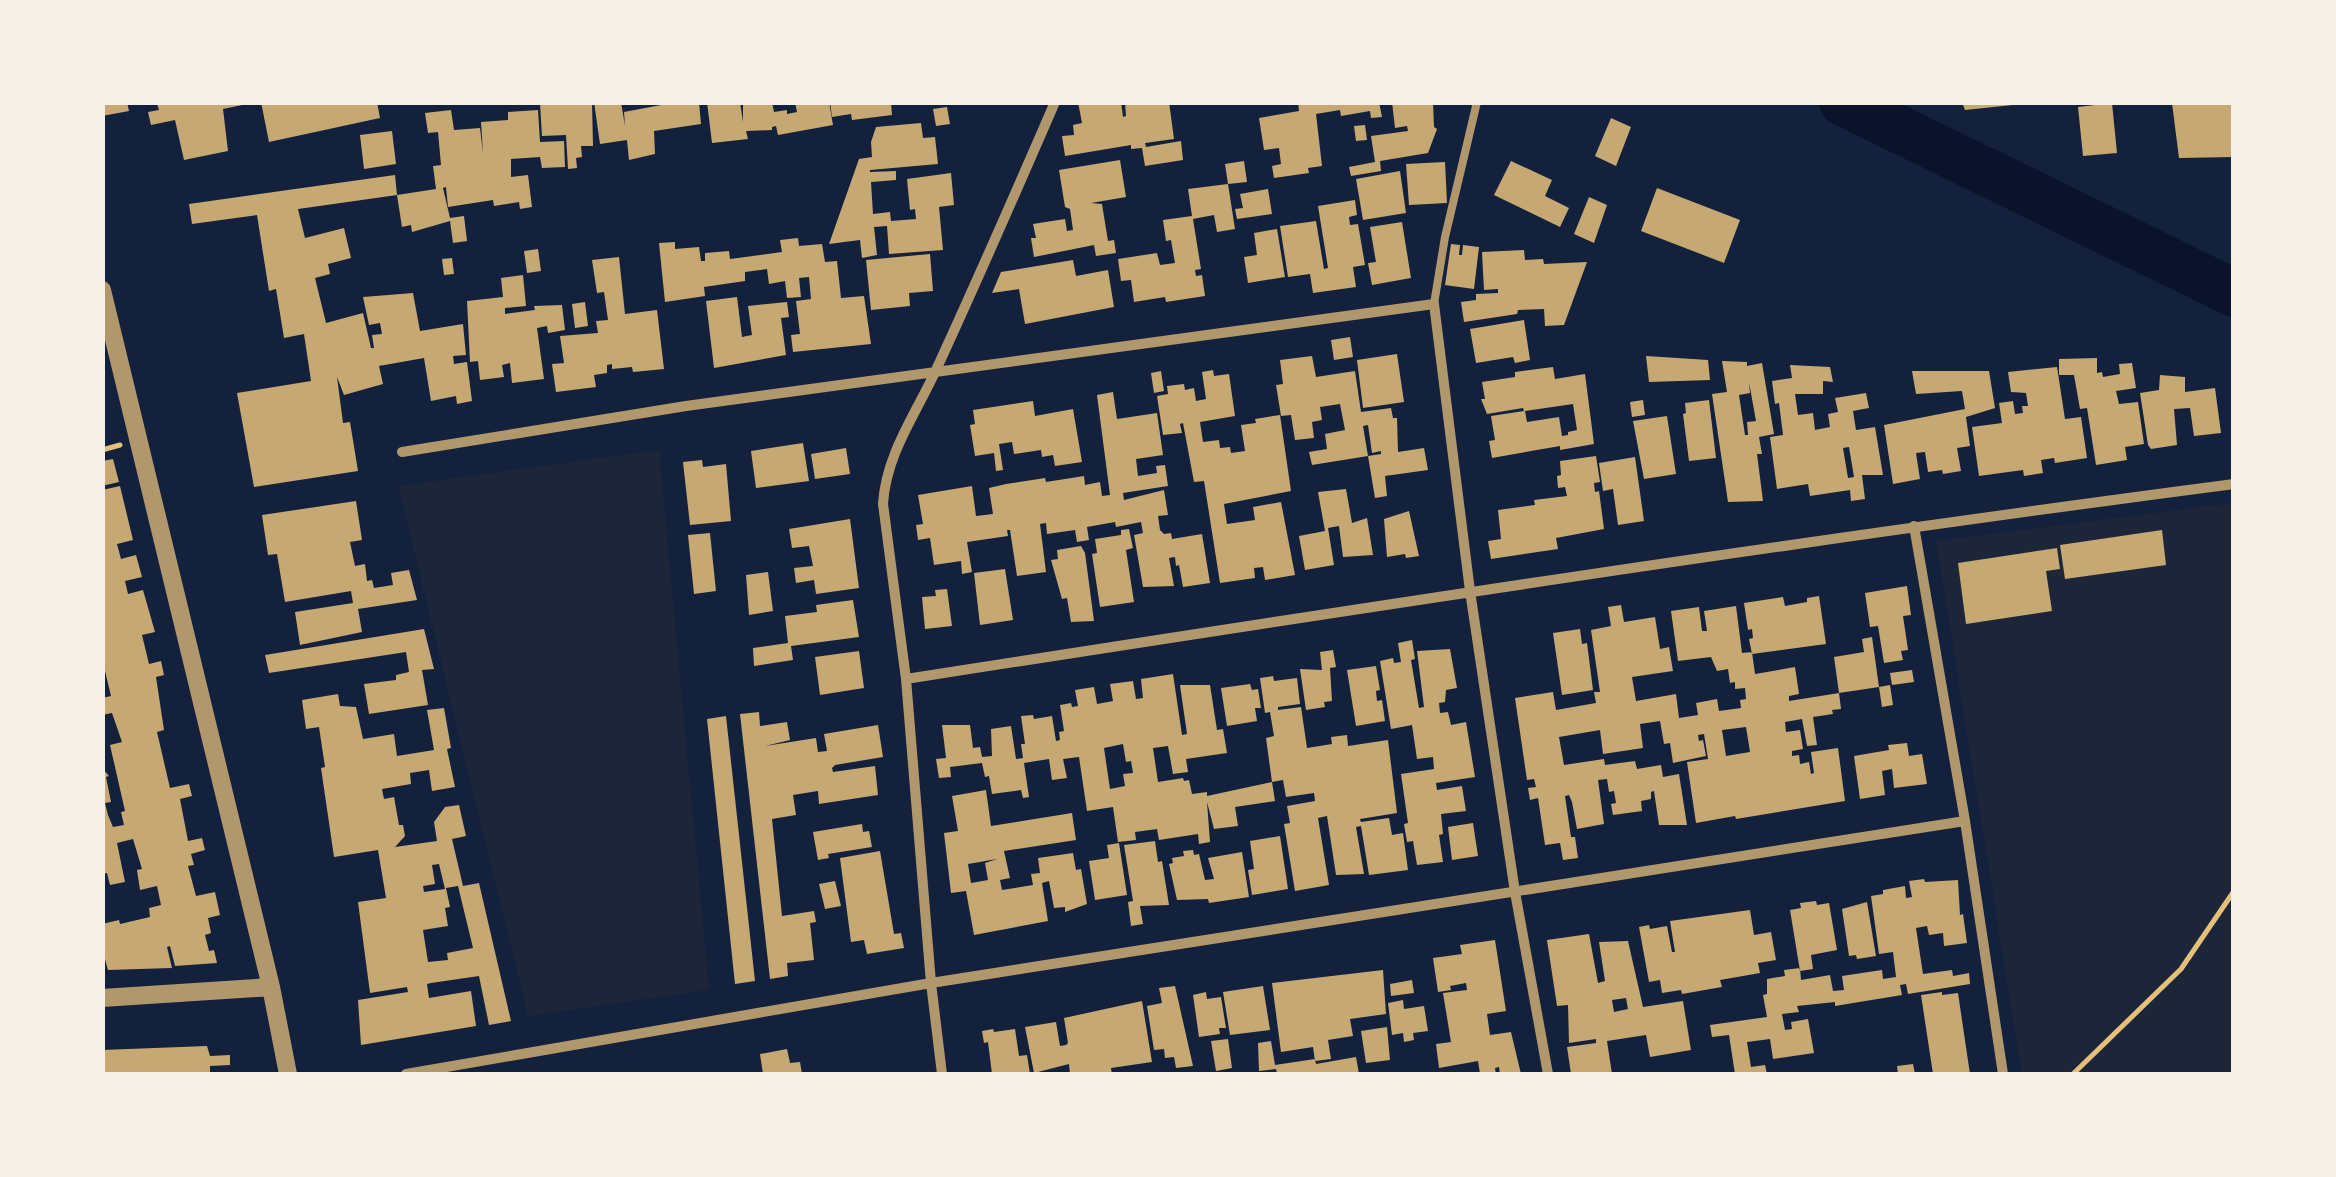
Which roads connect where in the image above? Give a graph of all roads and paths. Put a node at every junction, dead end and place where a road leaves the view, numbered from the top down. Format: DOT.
graph roads {
  1 [pos="1055,102"];
  2 [pos="1477,102"];
  3 [pos="102,290"];
  4 [pos="1434,304"];
  5 [pos="935,372"];
  6 [pos="402,452"];
  7 [pos="2234,484"];
  8 [pos="1914,526"];
  9 [pos="1470,591"];
  10 [pos="906,679"];
  11 [pos="1965,820"];
  12 [pos="2234,891"];
  13 [pos="1515,892"];
  14 [pos="931,983"];
  15 [pos="271,987"];
  16 [pos="102,998"];
  17 [pos="288,1074"];
  18 [pos="406,1074"];
  19 [pos="942,1074"];
  20 [pos="1548,1074"];
  21 [pos="2003,1074"];
  22 [pos="2074,1074"];
  1 -- 5 [label="street"];
  2 -- 4 [label="lane"];
  3 -- 15 [label="street"];
  4 -- 5 [label="street"];
  4 -- 9 [label="street"];
  5 -- 6 [label="street"];
  5 -- 10 [label="street"];
  7 -- 8 [label="street"];
  8 -- 9 [label="street"];
  8 -- 11 [label="street"];
  9 -- 10 [label="street"];
  9 -- 13 [label="street"];
  10 -- 14 [label="street"];
  11 -- 13 [label="street"];
  11 -- 21 [label="street"];
  12 -- 22 [label="path"];
  13 -- 14 [label="street"];
  13 -- 20 [label="street"];
  14 -- 18 [label="street"];
  14 -- 19 [label="street"];
  15 -- 16 [label="street"];
  15 -- 17 [label="street"];
}
